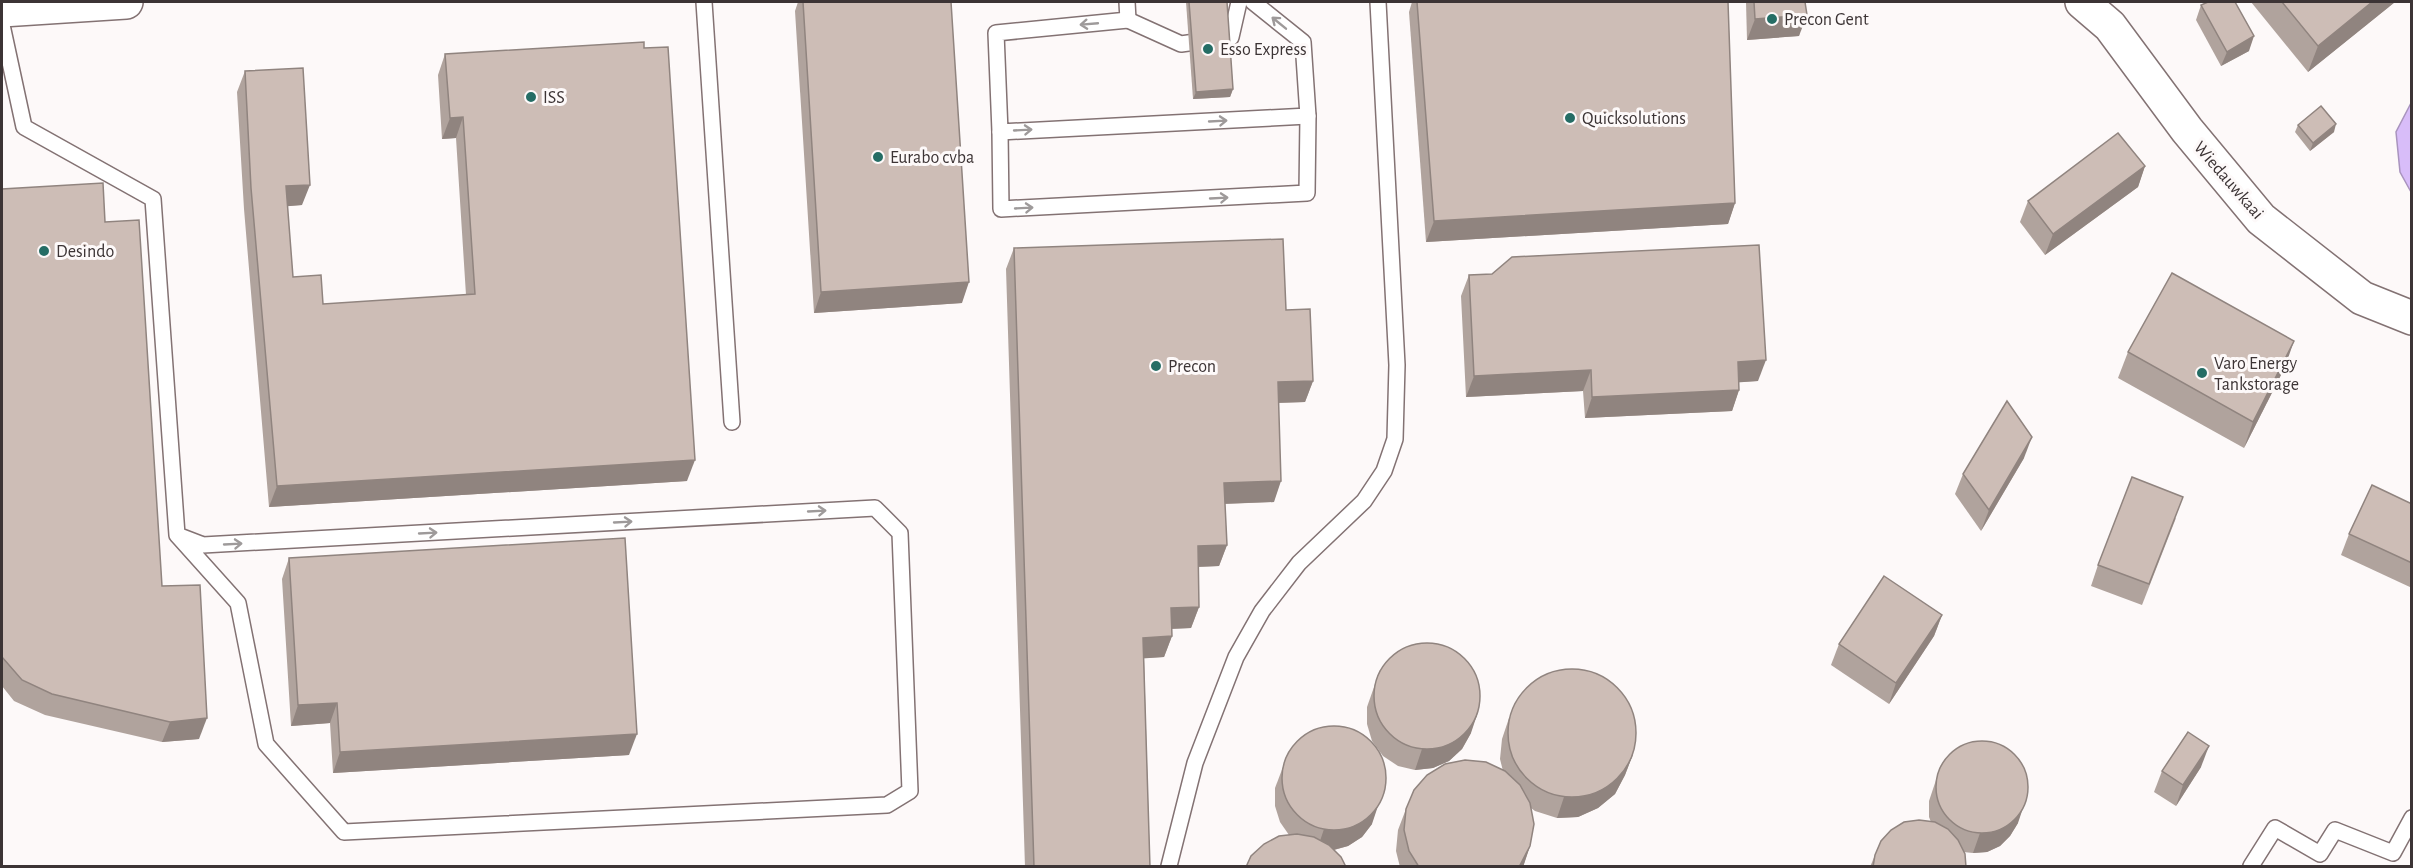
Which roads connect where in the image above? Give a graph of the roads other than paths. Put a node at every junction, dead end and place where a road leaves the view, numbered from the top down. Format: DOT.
graph roads {
  1 [pos="126,2"];
  2 [pos="704,2"];
  3 [pos="1127,2"];
  4 [pos="1239,2"];
  5 [pos="1253,2"];
  6 [pos="1378,2"];
  7 [pos="2082,2"];
  8 [pos="2,10"];
  9 [pos="1128,20"];
  10 [pos="2,25"];
  11 [pos="1308,116"];
  12 [pos="1000,132"];
  13 [pos="2412,318"];
  14 [pos="732,422"];
  15 [pos="177,535"];
  16 [pos="2412,818"];
  17 [pos="1169,867"];
  18 [pos="2251,867"];
  1 -- 8 [label="main road"];
  2 -- 14 [label="lane"];
  3 -- 9 [label="lane"];
  4 -- 9 [label="lane"];
  11 -- 5 [label="lane, one-way"];
  6 -- 17 [label="lane"];
  7 -- 13 [label="main road, Wiedauwkaai"];
  9 -- 12 [label="lane, one-way"];
  10 -- 15 [label="lane"];
  12 -- 11 [label="lane, one-way"];
  12 -- 11 [label="lane, one-way"];
  15 -- 15 [label="lane, one-way"];
  16 -- 18 [label="lane"];
}
